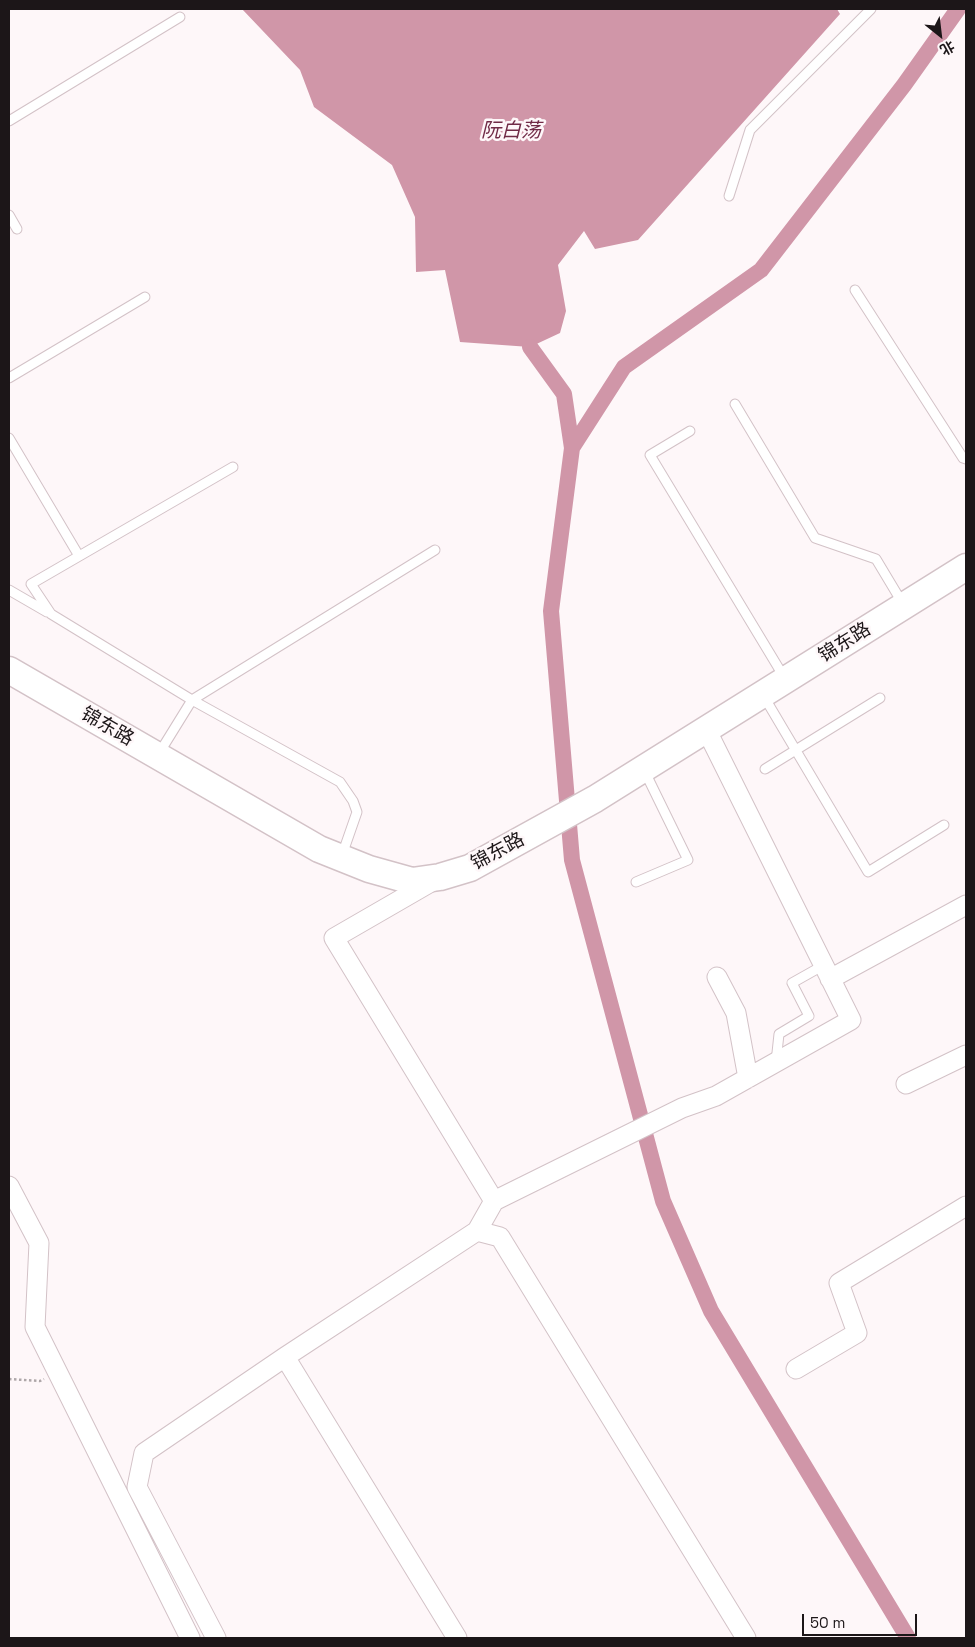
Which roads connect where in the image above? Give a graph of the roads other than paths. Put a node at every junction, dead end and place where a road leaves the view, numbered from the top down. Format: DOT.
graph roads {
  1 [pos="872,9"];
  2 [pos="180,17"];
  3 [pos="9,121"];
  4 [pos="729,196"];
  5 [pos="9,215"];
  6 [pos="17,229"];
  7 [pos="855,290"];
  8 [pos="145,297"];
  9 [pos="9,378"];
  10 [pos="735,404"];
  11 [pos="690,430"];
  12 [pos="9,438"];
  13 [pos="966,459"];
  14 [pos="233,467"];
  15 [pos="435,550"];
  16 [pos="79,556"];
  17 [pos="963,572"];
  18 [pos="9,590"];
  19 [pos="905,606"];
  20 [pos="51,614"];
  21 [pos="9,670"];
  22 [pos="786,680"];
  23 [pos="763,695"];
  24 [pos="880,698"];
  25 [pos="192,700"];
  26 [pos="706,729"];
  27 [pos="795,750"];
  28 [pos="158,756"];
  29 [pos="643,768"];
  30 [pos="766,768"];
  31 [pos="944,825"];
  32 [pos="341,858"];
  33 [pos="440,877"];
  34 [pos="636,882"];
  35 [pos="966,905"];
  36 [pos="827,972"];
  37 [pos="717,977"];
  38 [pos="966,1055"];
  39 [pos="776,1063"];
  40 [pos="748,1078"];
  41 [pos="906,1084"];
  42 [pos="9,1186"];
  43 [pos="494,1201"];
  44 [pos="966,1206"];
  45 [pos="477,1231"];
  46 [pos="285,1358"];
  47 [pos="796,1369"];
  48 [pos="190,1638"];
  49 [pos="216,1638"];
  50 [pos="457,1638"];
  51 [pos="746,1638"];
  1 -- 4 [label="lane"];
  2 -- 3 [label="lane"];
  5 -- 6 [label="lane"];
  7 -- 13 [label="lane"];
  8 -- 9 [label="lane"];
  10 -- 19 [label="lane"];
  11 -- 22 [label="lane"];
  12 -- 16 [label="lane"];
  14 -- 16 [label="lane"];
  15 -- 25 [label="lane"];
  16 -- 20 [label="lane"];
  17 -- 19 [label="main road, 锦东路"];
  18 -- 20 [label="lane"];
  19 -- 22 [label="main road, 锦东路"];
  20 -- 25 [label="lane"];
  21 -- 28 [label="main road, 锦东路"];
  22 -- 23 [label="main road, 锦东路"];
  23 -- 26 [label="main road, 锦东路"];
  23 -- 27 [label="lane"];
  24 -- 27 [label="lane"];
  25 -- 28 [label="lane"];
  25 -- 32 [label="lane"];
  26 -- 29 [label="main road, 锦东路"];
  26 -- 36 [label="street"];
  27 -- 30 [label="lane"];
  27 -- 31 [label="lane"];
  28 -- 32 [label="main road, 锦东路"];
  29 -- 33 [label="main road, 锦东路"];
  29 -- 34 [label="lane"];
  32 -- 33 [label="main road, 锦东路"];
  33 -- 43 [label="street"];
  35 -- 36 [label="street"];
  36 -- 39 [label="lane"];
  36 -- 39 [label="street"];
  37 -- 40 [label="street"];
  38 -- 41 [label="street"];
  39 -- 40 [label="street"];
  40 -- 43 [label="street"];
  42 -- 48 [label="street"];
  43 -- 45 [label="street"];
  44 -- 47 [label="street"];
  45 -- 46 [label="street"];
  45 -- 51 [label="street"];
  46 -- 49 [label="street"];
  46 -- 50 [label="street"];
}
